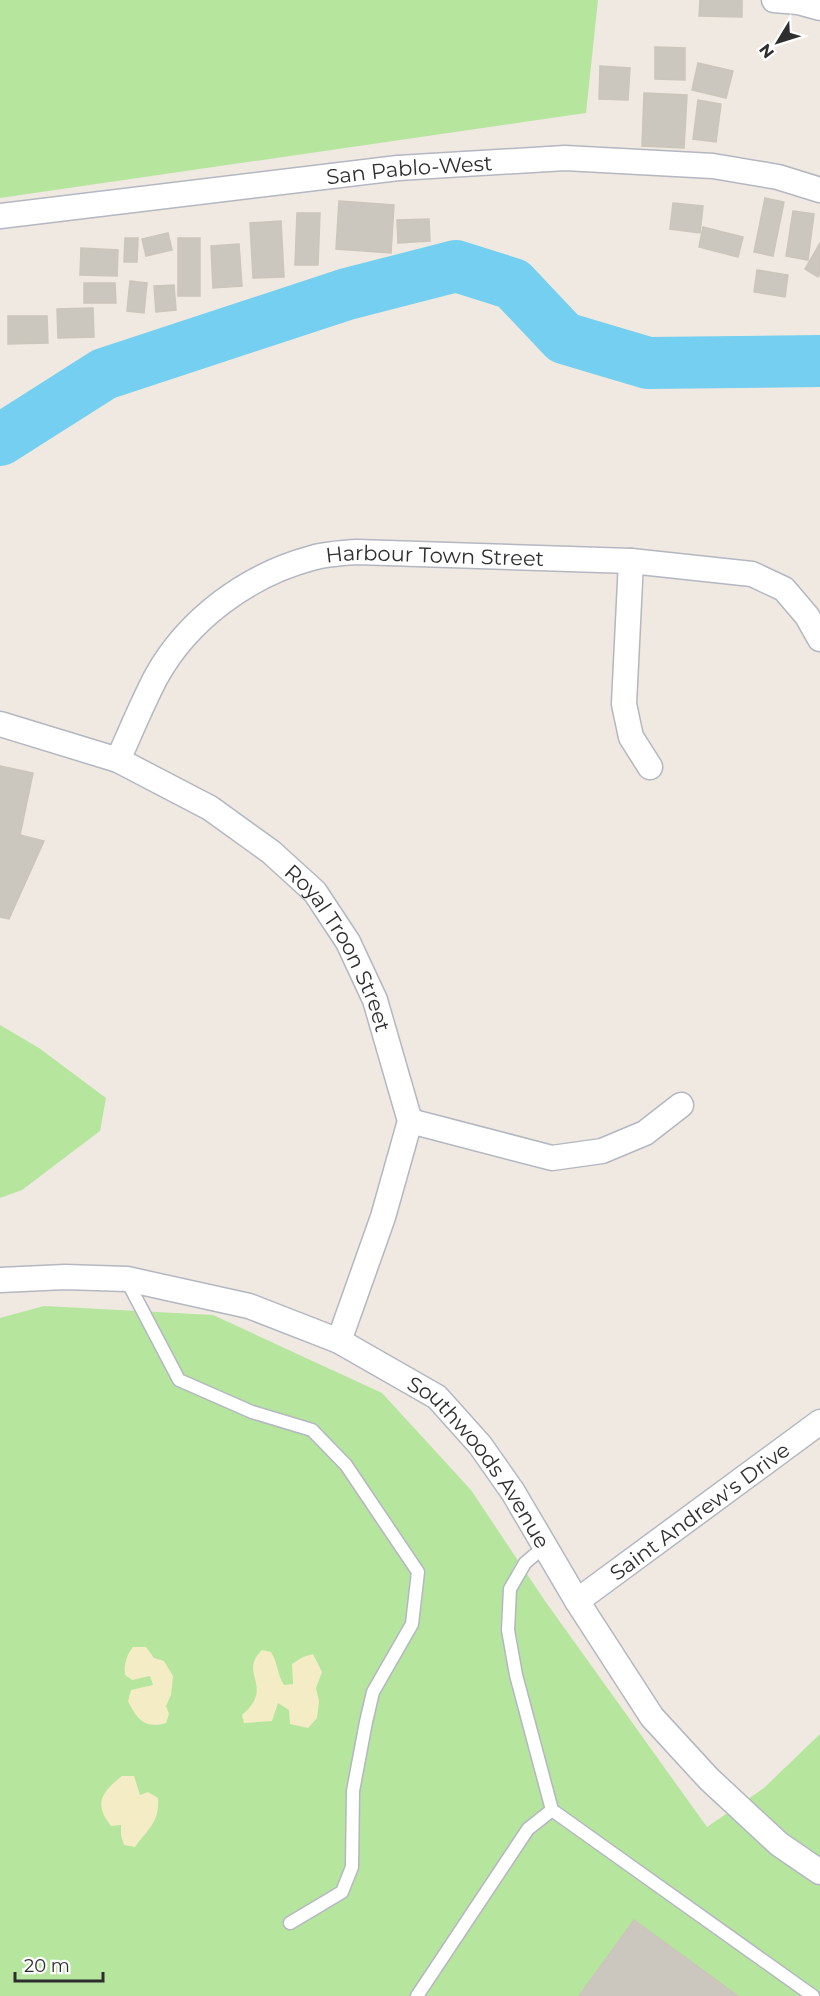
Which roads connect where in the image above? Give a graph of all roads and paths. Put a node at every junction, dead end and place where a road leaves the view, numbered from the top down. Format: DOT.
graph roads {
  1 [pos="774,0"];
  2 [pos="820,8"];
  3 [pos="820,190"];
  4 [pos="0,216"];
  5 [pos="631,561"];
  6 [pos="820,639"];
  7 [pos="0,724"];
  8 [pos="118,760"];
  9 [pos="650,767"];
  10 [pos="681,1105"];
  11 [pos="410,1121"];
  12 [pos="0,1280"];
  13 [pos="127,1280"];
  14 [pos="339,1341"];
  15 [pos="820,1422"];
  16 [pos="545,1546"];
  17 [pos="577,1601"];
  18 [pos="552,1810"];
  19 [pos="820,1872"];
  20 [pos="290,1923"];
  21 [pos="800,1992"];
  22 [pos="417,1996"];
  23 [pos="813,1996"];
  1 -- 2 [label="street"];
  3 -- 4 [label="street, San Pablo-West"];
  5 -- 6 [label="street, Harbour Town Street"];
  5 -- 8 [label="street, Harbour Town Street"];
  5 -- 9 [label="street"];
  7 -- 8 [label="street, Royal Troon Street"];
  8 -- 11 [label="street, Royal Troon Street"];
  10 -- 11 [label="street"];
  11 -- 14 [label="street"];
  12 -- 13 [label="street, Southwoods Avenue"];
  13 -- 14 [label="street, Southwoods Avenue"];
  13 -- 20 [label="lane"];
  14 -- 16 [label="street, Southwoods Avenue"];
  15 -- 17 [label="street, Saint Andrew's Drive"];
  16 -- 17 [label="street, Southwoods Avenue"];
  16 -- 18 [label="lane"];
  17 -- 19 [label="street, Southwoods Avenue"];
  18 -- 21 [label="lane"];
  18 -- 22 [label="lane"];
  21 -- 23 [label="lane"];
}
